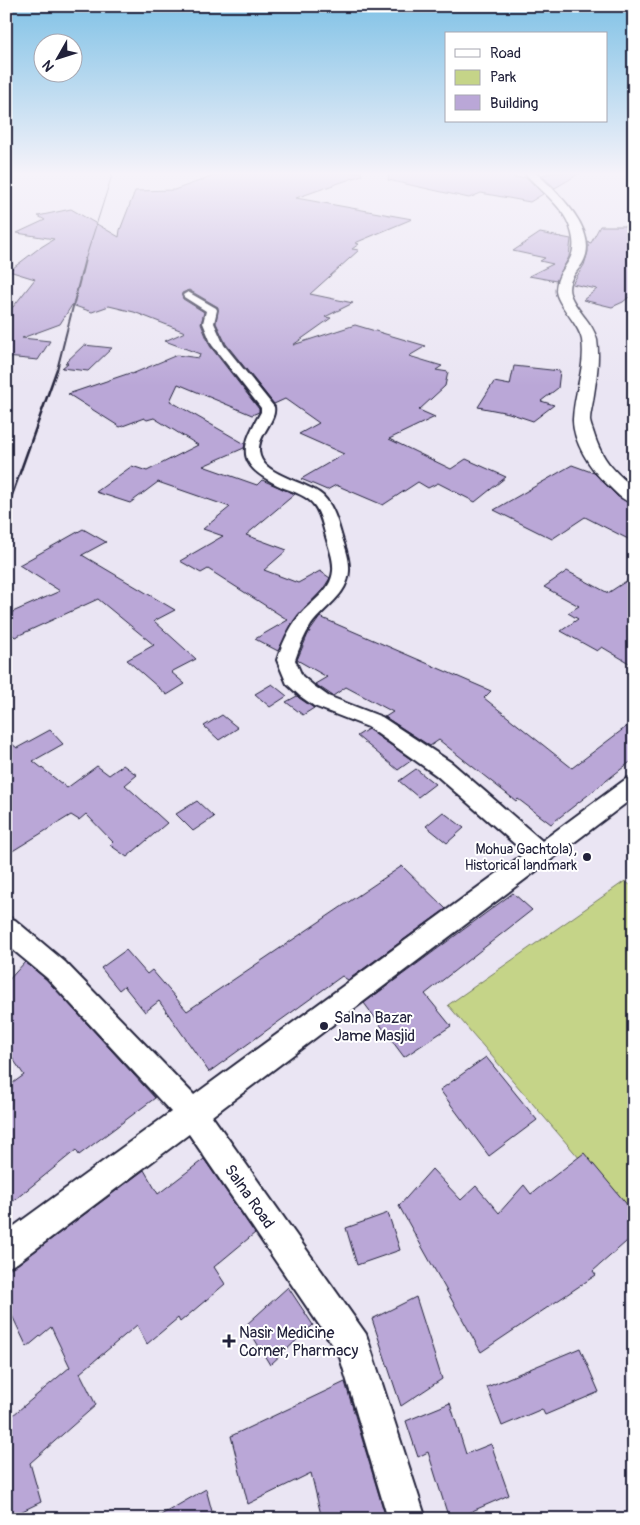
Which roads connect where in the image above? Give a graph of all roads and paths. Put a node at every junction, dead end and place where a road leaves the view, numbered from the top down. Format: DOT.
graph roads {
  1 [pos="578,243"];
  2 [pos="188,295"];
  3 [pos="634,498"];
  4 [pos="634,785"];
  5 [pos="541,854"];
  6 [pos="6,928"];
  7 [pos="193,1114"];
  8 [pos="6,1252"];
  9 [pos="407,1519"];
  1 -- 3 [label="main road"];
  2 -- 5 [label="street"];
  4 -- 5 [label="street"];
  5 -- 7 [label="street"];
  6 -- 7 [label="street, Salna Road"];
  7 -- 8 [label="street"];
  7 -- 9 [label="street, Salna Road"];
}
